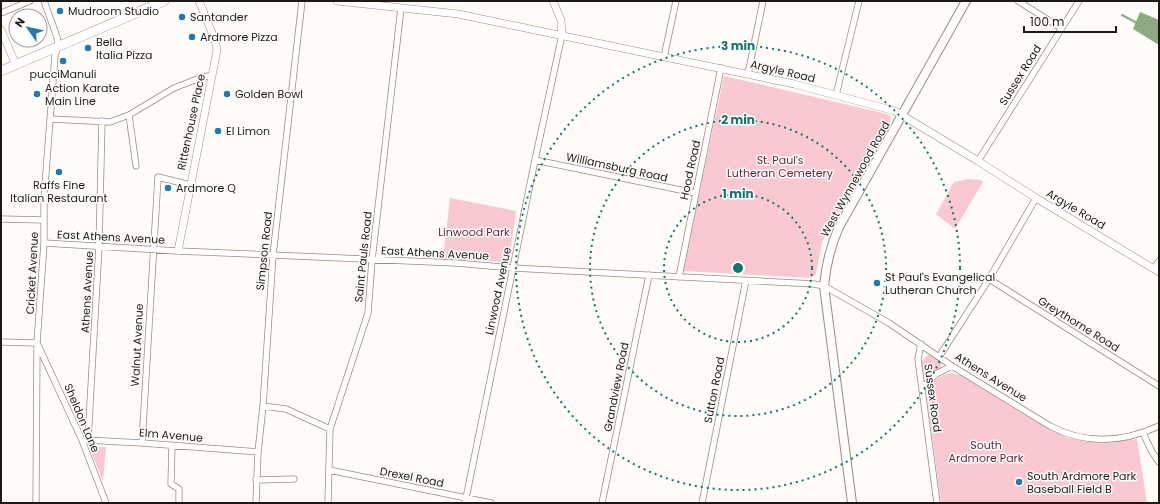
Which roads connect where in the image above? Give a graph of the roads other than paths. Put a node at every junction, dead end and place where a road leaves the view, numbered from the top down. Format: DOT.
graph roads {
  1 [pos="30,1"];
  2 [pos="44,1"];
  3 [pos="164,1"];
  4 [pos="199,1"];
  5 [pos="302,1"];
  6 [pos="336,1"];
  7 [pos="553,1"];
  8 [pos="676,1"];
  9 [pos="763,1"];
  10 [pos="859,1"];
  11 [pos="966,1"];
  12 [pos="1018,1"];
  13 [pos="1079,1"];
  14 [pos="401,8"];
  15 [pos="1,13"];
  16 [pos="1062,28"];
  17 [pos="1,30"];
  18 [pos="562,35"];
  19 [pos="58,46"];
  20 [pos="664,57"];
  21 [pos="16,65"];
  22 [pos="721,68"];
  23 [pos="1,71"];
  24 [pos="748,74"];
  25 [pos="212,75"];
  26 [pos="836,96"];
  27 [pos="129,114"];
  28 [pos="902,115"];
  29 [pos="51,119"];
  30 [pos="102,121"];
  31 [pos="535,160"];
  32 [pos="978,160"];
  33 [pos="136,166"];
  34 [pos="190,185"];
  35 [pos="695,193"];
  36 [pos="1036,198"];
  37 [pos="1,219"];
  38 [pos="44,220"];
  39 [pos="44,243"];
  40 [pos="99,246"];
  41 [pos="153,249"];
  42 [pos="178,251"];
  43 [pos="273,255"];
  44 [pos="372,260"];
  45 [pos="1159,261"];
  46 [pos="513,268"];
  47 [pos="1156,271"];
  48 [pos="649,275"];
  49 [pos="679,277"];
  50 [pos="989,279"];
  51 [pos="746,280"];
  52 [pos="824,286"];
  53 [pos="1,342"];
  54 [pos="37,343"];
  55 [pos="921,344"];
  56 [pos="939,357"];
  57 [pos="952,366"];
  58 [pos="1159,386"];
  59 [pos="922,388"];
  60 [pos="263,406"];
  61 [pos="1159,426"];
  62 [pos="330,429"];
  63 [pos="1143,433"];
  64 [pos="82,440"];
  65 [pos="88,440"];
  66 [pos="142,443"];
  67 [pos="172,445"];
  68 [pos="258,452"];
  69 [pos="1159,462"];
  70 [pos="329,470"];
  71 [pos="294,479"];
  72 [pos="256,480"];
  73 [pos="465,501"];
  74 [pos="36,503"];
  75 [pos="106,503"];
  76 [pos="179,503"];
  77 [pos="256,503"];
  78 [pos="328,503"];
  79 [pos="491,503"];
  80 [pos="602,503"];
  81 [pos="702,503"];
  82 [pos="852,503"];
  83 [pos="937,503"];
  1 -- 15 [label="street"];
  2 -- 19 [label="street"];
  3 -- 19 [label="highway"];
  4 -- 25 [label="street, Rittenhouse Place"];
  5 -- 43 [label="street, Simpson Road"];
  6 -- 14 [label="street, Argyle Road"];
  7 -- 18 [label="street"];
  8 -- 20 [label="street"];
  9 -- 24 [label="street"];
  10 -- 26 [label="street"];
  11 -- 28 [label="main road, West Wynnewood Road"];
  12 -- 16 [label="street"];
  13 -- 16 [label="street, Sussex Road"];
  14 -- 18 [label="street, Argyle Road"];
  14 -- 44 [label="street, Saint Pauls Road"];
  16 -- 32 [label="street, Sussex Road"];
  17 -- 21 [label="street"];
  18 -- 20 [label="street, Argyle Road"];
  18 -- 31 [label="street, Linwood Avenue"];
  19 -- 21 [label="highway"];
  19 -- 29 [label="street, Cricket Avenue"];
  20 -- 22 [label="street, Argyle Road"];
  21 -- 23 [label="highway"];
  22 -- 24 [label="street, Argyle Road"];
  22 -- 35 [label="street, Hood Road"];
  24 -- 26 [label="street, Argyle Road"];
  25 -- 27 [label="street"];
  25 -- 34 [label="street, Rittenhouse Place"];
  26 -- 28 [label="street, Argyle Road"];
  27 -- 30 [label="street"];
  27 -- 33 [label="street"];
  28 -- 32 [label="street, Argyle Road"];
  28 -- 52 [label="main road, West Wynnewood Road"];
  29 -- 30 [label="street"];
  29 -- 38 [label="street, Cricket Avenue"];
  30 -- 40 [label="street, Athens Avenue"];
  31 -- 35 [label="street, Williamsburg Road"];
  31 -- 46 [label="street, Linwood Avenue"];
  32 -- 36 [label="street, Argyle Road"];
  34 -- 41 [label="street, Walnut Avenue"];
  34 -- 42 [label="street, Rittenhouse Place"];
  35 -- 49 [label="street, Hood Road"];
  36 -- 47 [label="street, Argyle Road"];
  36 -- 50 [label="street, Sussex Road"];
  37 -- 38 [label="street"];
  38 -- 39 [label="street, Cricket Avenue"];
  39 -- 40 [label="street, East Athens Avenue"];
  39 -- 54 [label="street, Cricket Avenue"];
  40 -- 41 [label="street, East Athens Avenue"];
  40 -- 65 [label="street, Athens Avenue"];
  41 -- 42 [label="street, East Athens Avenue"];
  41 -- 66 [label="street, Walnut Avenue"];
  42 -- 43 [label="street, East Athens Avenue"];
  43 -- 44 [label="street, East Athens Avenue"];
  43 -- 60 [label="street, Simpson Road"];
  44 -- 46 [label="street, East Athens Avenue"];
  44 -- 62 [label="street, Saint Pauls Road"];
  45 -- 47 [label="street"];
  46 -- 48 [label="street, East Athens Avenue"];
  46 -- 73 [label="street, Linwood Avenue"];
  48 -- 49 [label="street, East Athens Avenue"];
  48 -- 80 [label="street, Grandview Road"];
  49 -- 51 [label="street, East Athens Avenue"];
  50 -- 56 [label="street, Sussex Road"];
  50 -- 58 [label="street, Greythorne Road"];
  51 -- 52 [label="street, East Athens Avenue"];
  51 -- 81 [label="street, Sutton Road"];
  52 -- 55 [label="street, Athens Avenue"];
  52 -- 82 [label="main road, West Wynnewood Road"];
  53 -- 54 [label="street"];
  54 -- 64 [label="street, Sheldon Lane"];
  54 -- 74 [label="street, Cricket Avenue"];
  55 -- 56 [label="street, Athens Avenue"];
  55 -- 59 [label="street, Sussex Road"];
  56 -- 57 [label="street, Athens Avenue"];
  57 -- 59 [label="street"];
  57 -- 63 [label="street, Athens Avenue"];
  59 -- 83 [label="street, Sussex Road"];
  60 -- 62 [label="street"];
  60 -- 68 [label="street, Simpson Road"];
  61 -- 63 [label="street, Athens Avenue"];
  62 -- 70 [label="street, Saint Pauls Road"];
  63 -- 69 [label="street"];
  64 -- 65 [label="street, Elm Avenue"];
  64 -- 75 [label="street, Sheldon Lane"];
  65 -- 66 [label="street, Elm Avenue"];
  66 -- 67 [label="street, Elm Avenue"];
  67 -- 68 [label="street, Elm Avenue"];
  67 -- 76 [label="street"];
  68 -- 72 [label="street, Simpson Road"];
  70 -- 73 [label="street, Drexel Road"];
  70 -- 78 [label="street, Saint Pauls Road"];
  71 -- 72 [label="street"];
  72 -- 77 [label="street, Simpson Road"];
  73 -- 79 [label="street, Drexel Road"];
}
